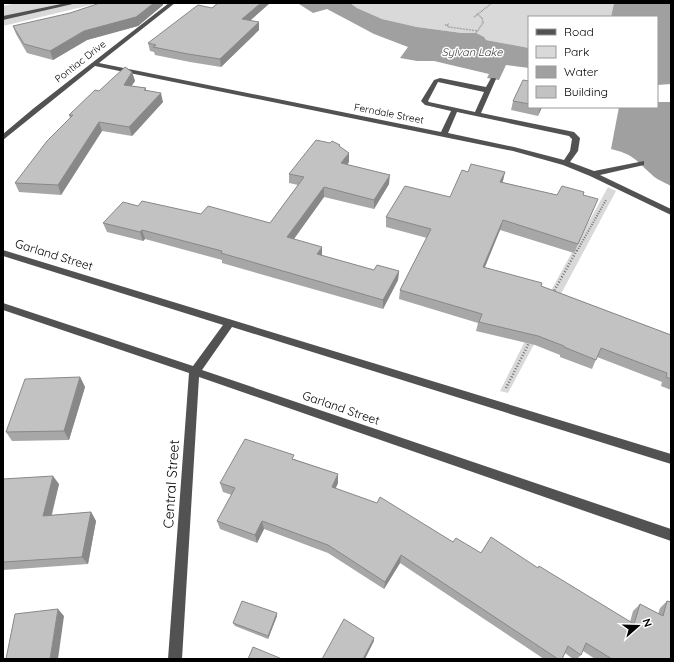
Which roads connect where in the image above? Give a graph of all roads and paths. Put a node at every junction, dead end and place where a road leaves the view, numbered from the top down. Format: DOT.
graph roads {
  1 [pos="74,3"];
  2 [pos="172,3"];
  3 [pos="492,3"];
  4 [pos="477,14"];
  5 [pos="474,17"];
  6 [pos="3,18"];
  7 [pos="449,24"];
  8 [pos="478,31"];
  9 [pos="476,33"];
  10 [pos="93,64"];
  11 [pos="493,79"];
  12 [pos="488,92"];
  13 [pos="455,110"];
  14 [pos="477,115"];
  15 [pos="444,134"];
  16 [pos="3,138"];
  17 [pos="566,163"];
  18 [pos="640,163"];
  19 [pos="593,174"];
  20 [pos="617,185"];
  21 [pos="671,212"];
  22 [pos="3,253"];
  23 [pos="552,296"];
  24 [pos="3,306"];
  25 [pos="230,323"];
  26 [pos="532,337"];
  27 [pos="194,372"];
  28 [pos="501,407"];
  29 [pos="671,459"];
  30 [pos="671,535"];
  31 [pos="174,659"];
  1 -- 6 [label="street"];
  2 -- 10 [label="street, Pontiac Drive"];
  3 -- 4 [label="path"];
  4 -- 5 [label="path"];
  4 -- 8 [label="path"];
  7 -- 8 [label="path"];
  8 -- 9 [label="path"];
  10 -- 15 [label="street, Ferndale Street"];
  10 -- 16 [label="street, Pontiac Drive"];
  11 -- 12 [label="street"];
  12 -- 13 [label="street"];
  12 -- 14 [label="street"];
  13 -- 14 [label="street"];
  13 -- 15 [label="street"];
  14 -- 17 [label="street"];
  15 -- 17 [label="street, Ferndale Street"];
  17 -- 19 [label="street, Ferndale Street"];
  18 -- 19 [label="street"];
  19 -- 20 [label="street, Ferndale Street"];
  20 -- 21 [label="street, Ferndale Street"];
  20 -- 23 [label="path"];
  22 -- 25 [label="street, Garland Street"];
  24 -- 27 [label="street, Garland Street"];
  25 -- 27 [label="street"];
  25 -- 28 [label="street, Garland Street"];
  26 -- 28 [label="path"];
  27 -- 30 [label="street, Garland Street"];
  27 -- 31 [label="street, Central Street"];
  28 -- 29 [label="street, Garland Street"];
}
